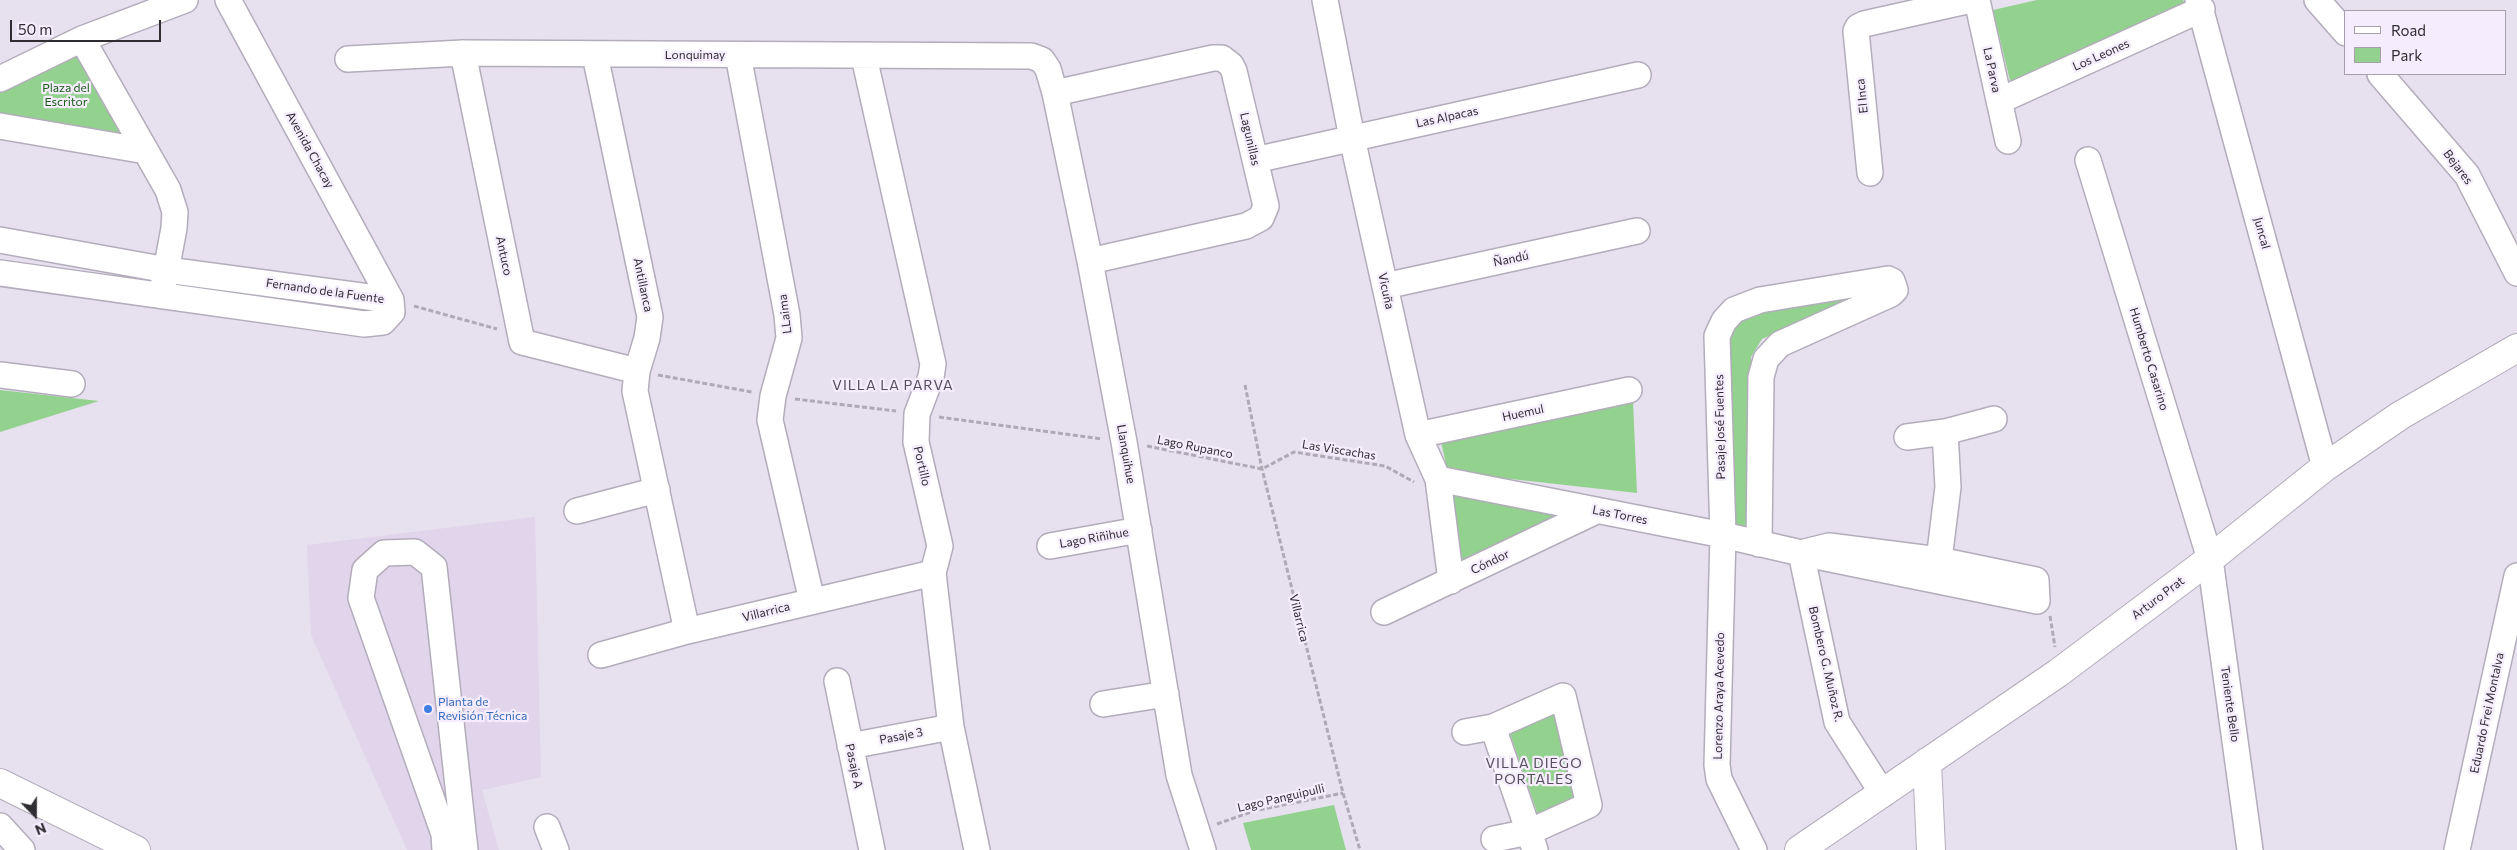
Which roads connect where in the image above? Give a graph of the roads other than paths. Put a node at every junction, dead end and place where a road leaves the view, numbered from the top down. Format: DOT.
graph roads {
  1 [pos="185,0"];
  2 [pos="228,0"];
  3 [pos="1324,0"];
  4 [pos="1971,0"];
  5 [pos="1977,0"];
  6 [pos="2318,0"];
  7 [pos="2200,4"];
  8 [pos="2344,31"];
  9 [pos="82,39"];
  10 [pos="463,53"];
  11 [pos="595,55"];
  12 [pos="738,55"];
  13 [pos="864,57"];
  14 [pos="348,60"];
  15 [pos="1042,60"];
  16 [pos="1638,75"];
  17 [pos="2381,75"];
  18 [pos="0,79"];
  19 [pos="1055,93"];
  20 [pos="1999,101"];
  21 [pos="0,126"];
  22 [pos="1352,138"];
  23 [pos="2008,141"];
  24 [pos="146,151"];
  25 [pos="1255,160"];
  26 [pos="2088,160"];
  27 [pos="1870,172"];
  28 [pos="1637,231"];
  29 [pos="0,240"];
  30 [pos="1090,262"];
  31 [pos="167,270"];
  32 [pos="0,273"];
  33 [pos="2517,273"];
  34 [pos="1385,286"];
  35 [pos="161,297"];
  36 [pos="391,300"];
  37 [pos="2517,348"];
  38 [pos="636,370"];
  39 [pos="0,375"];
  40 [pos="72,384"];
  41 [pos="1629,390"];
  42 [pos="1994,419"];
  43 [pos="1945,432"];
  44 [pos="1418,435"];
  45 [pos="1907,437"];
  46 [pos="2325,467"];
  47 [pos="1438,487"];
  48 [pos="657,490"];
  49 [pos="577,511"];
  50 [pos="1596,511"];
  51 [pos="1139,530"];
  52 [pos="1723,534"];
  53 [pos="1758,544"];
  54 [pos="1050,546"];
  55 [pos="1802,553"];
  56 [pos="2210,559"];
  57 [pos="1938,571"];
  58 [pos="932,573"];
  59 [pos="2517,576"];
  60 [pos="1451,580"];
  61 [pos="2036,591"];
  62 [pos="812,601"];
  63 [pos="2514,603"];
  64 [pos="1384,612"];
  65 [pos="687,631"];
  66 [pos="601,655"];
  67 [pos="838,681"];
  68 [pos="1166,694"];
  69 [pos="1103,704"];
  70 [pos="951,727"];
  71 [pos="1493,727"];
  72 [pos="1465,732"];
  73 [pos="850,746"];
  74 [pos="1928,762"];
  75 [pos="0,783"];
  76 [pos="1882,794"];
  77 [pos="0,826"];
  78 [pos="547,827"];
  79 [pos="1494,839"];
  80 [pos="1199,841"];
  81 [pos="1532,841"];
  82 [pos="22,850"];
  83 [pos="136,850"];
  84 [pos="445,850"];
  85 [pos="465,850"];
  86 [pos="556,850"];
  87 [pos="872,850"];
  88 [pos="977,850"];
  89 [pos="1754,850"];
  90 [pos="1799,850"];
  91 [pos="1931,850"];
  92 [pos="2250,850"];
  93 [pos="2457,850"];
  1 -- 9 [label="street"];
  2 -- 36 [label="street, Avenida Chacay"];
  3 -- 22 [label="street, Vicuña"];
  4 -- 27 [label="street, El Inca"];
  5 -- 20 [label="street, La Parva"];
  6 -- 8 [label="street"];
  7 -- 20 [label="street, Los Leones"];
  7 -- 46 [label="street, Juncal"];
  9 -- 18 [label="street"];
  9 -- 24 [label="street"];
  10 -- 11 [label="street, Lonquimay"];
  10 -- 14 [label="street, Lonquimay"];
  10 -- 38 [label="street, Antuco"];
  11 -- 12 [label="street, Lonquimay"];
  11 -- 38 [label="street, Antillanca"];
  12 -- 13 [label="street, Lonquimay"];
  12 -- 62 [label="street, LLaima"];
  13 -- 15 [label="street, Lonquimay"];
  13 -- 58 [label="street, Portillo"];
  15 -- 19 [label="street, Llanquihue"];
  16 -- 22 [label="street, Las Alpacas"];
  17 -- 33 [label="street, Bejares"];
  19 -- 25 [label="street, Lagunillas"];
  19 -- 30 [label="street, Llanquihue"];
  20 -- 23 [label="street, La Parva"];
  21 -- 24 [label="street"];
  22 -- 25 [label="street, Las Alpacas"];
  22 -- 34 [label="street, Vicuña"];
  24 -- 31 [label="street"];
  25 -- 30 [label="street, Lagunillas"];
  26 -- 56 [label="street, Humberto Casarino"];
  28 -- 34 [label="street, Ñandú"];
  29 -- 31 [label="street, Fernando de la Fuente"];
  30 -- 51 [label="street, Llanquihue"];
  31 -- 35 [label="street"];
  31 -- 36 [label="street, Fernando de la Fuente"];
  32 -- 35 [label="street, Fernando de la Fuente"];
  34 -- 44 [label="street, Vicuña"];
  35 -- 36 [label="street, Fernando de la Fuente"];
  37 -- 46 [label="main road, Arturo Prat"];
  38 -- 48 [label="street, Antillanca"];
  39 -- 40 [label="street"];
  41 -- 44 [label="street, Huemul"];
  42 -- 43 [label="street"];
  43 -- 45 [label="street"];
  43 -- 57 [label="street"];
  44 -- 47 [label="street, Vicuña"];
  46 -- 56 [label="main road, Arturo Prat"];
  47 -- 50 [label="street, Las Torres"];
  47 -- 60 [label="street, Vicuña"];
  48 -- 49 [label="street"];
  48 -- 65 [label="street, Antillanca"];
  50 -- 52 [label="street, Las Torres"];
  50 -- 60 [label="street, Cóndor"];
  51 -- 54 [label="street, Lago Riñihue"];
  51 -- 68 [label="street, Llanquihue"];
  52 -- 53 [label="street, Las Torres"];
  52 -- 53 [label="street, Pasaje José Fuentes"];
  52 -- 89 [label="street, Lorenzo Araya Acevedo"];
  53 -- 55 [label="street, Las Torres"];
  55 -- 57 [label="street, Las Torres"];
  55 -- 76 [label="street, Bombero G. Muñoz R."];
  56 -- 74 [label="main road, Arturo Prat"];
  56 -- 92 [label="street, Teniente Bello"];
  57 -- 61 [label="street, Las Torres"];
  58 -- 62 [label="street, Villarrica"];
  58 -- 70 [label="street, Portillo"];
  59 -- 63 [label="street, Eduardo Frei Montalva"];
  60 -- 64 [label="street, Cóndor"];
  62 -- 65 [label="street, Villarrica"];
  63 -- 93 [label="street, Eduardo Frei Montalva"];
  65 -- 66 [label="street, Villarrica"];
  67 -- 73 [label="street, Pasaje A"];
  68 -- 69 [label="street"];
  68 -- 80 [label="street, Llanquihue"];
  70 -- 73 [label="street, Pasaje 3"];
  70 -- 88 [label="street, Portillo"];
  71 -- 72 [label="street"];
  71 -- 81 [label="street"];
  71 -- 81 [label="street"];
  73 -- 87 [label="street, Pasaje A"];
  74 -- 76 [label="main road, Arturo Prat"];
  74 -- 91 [label="main road"];
  75 -- 83 [label="main road"];
  76 -- 90 [label="main road, Arturo Prat"];
  77 -- 82 [label="street"];
  78 -- 86 [label="street"];
  79 -- 81 [label="street"];
  84 -- 85 [label="street"];
}
